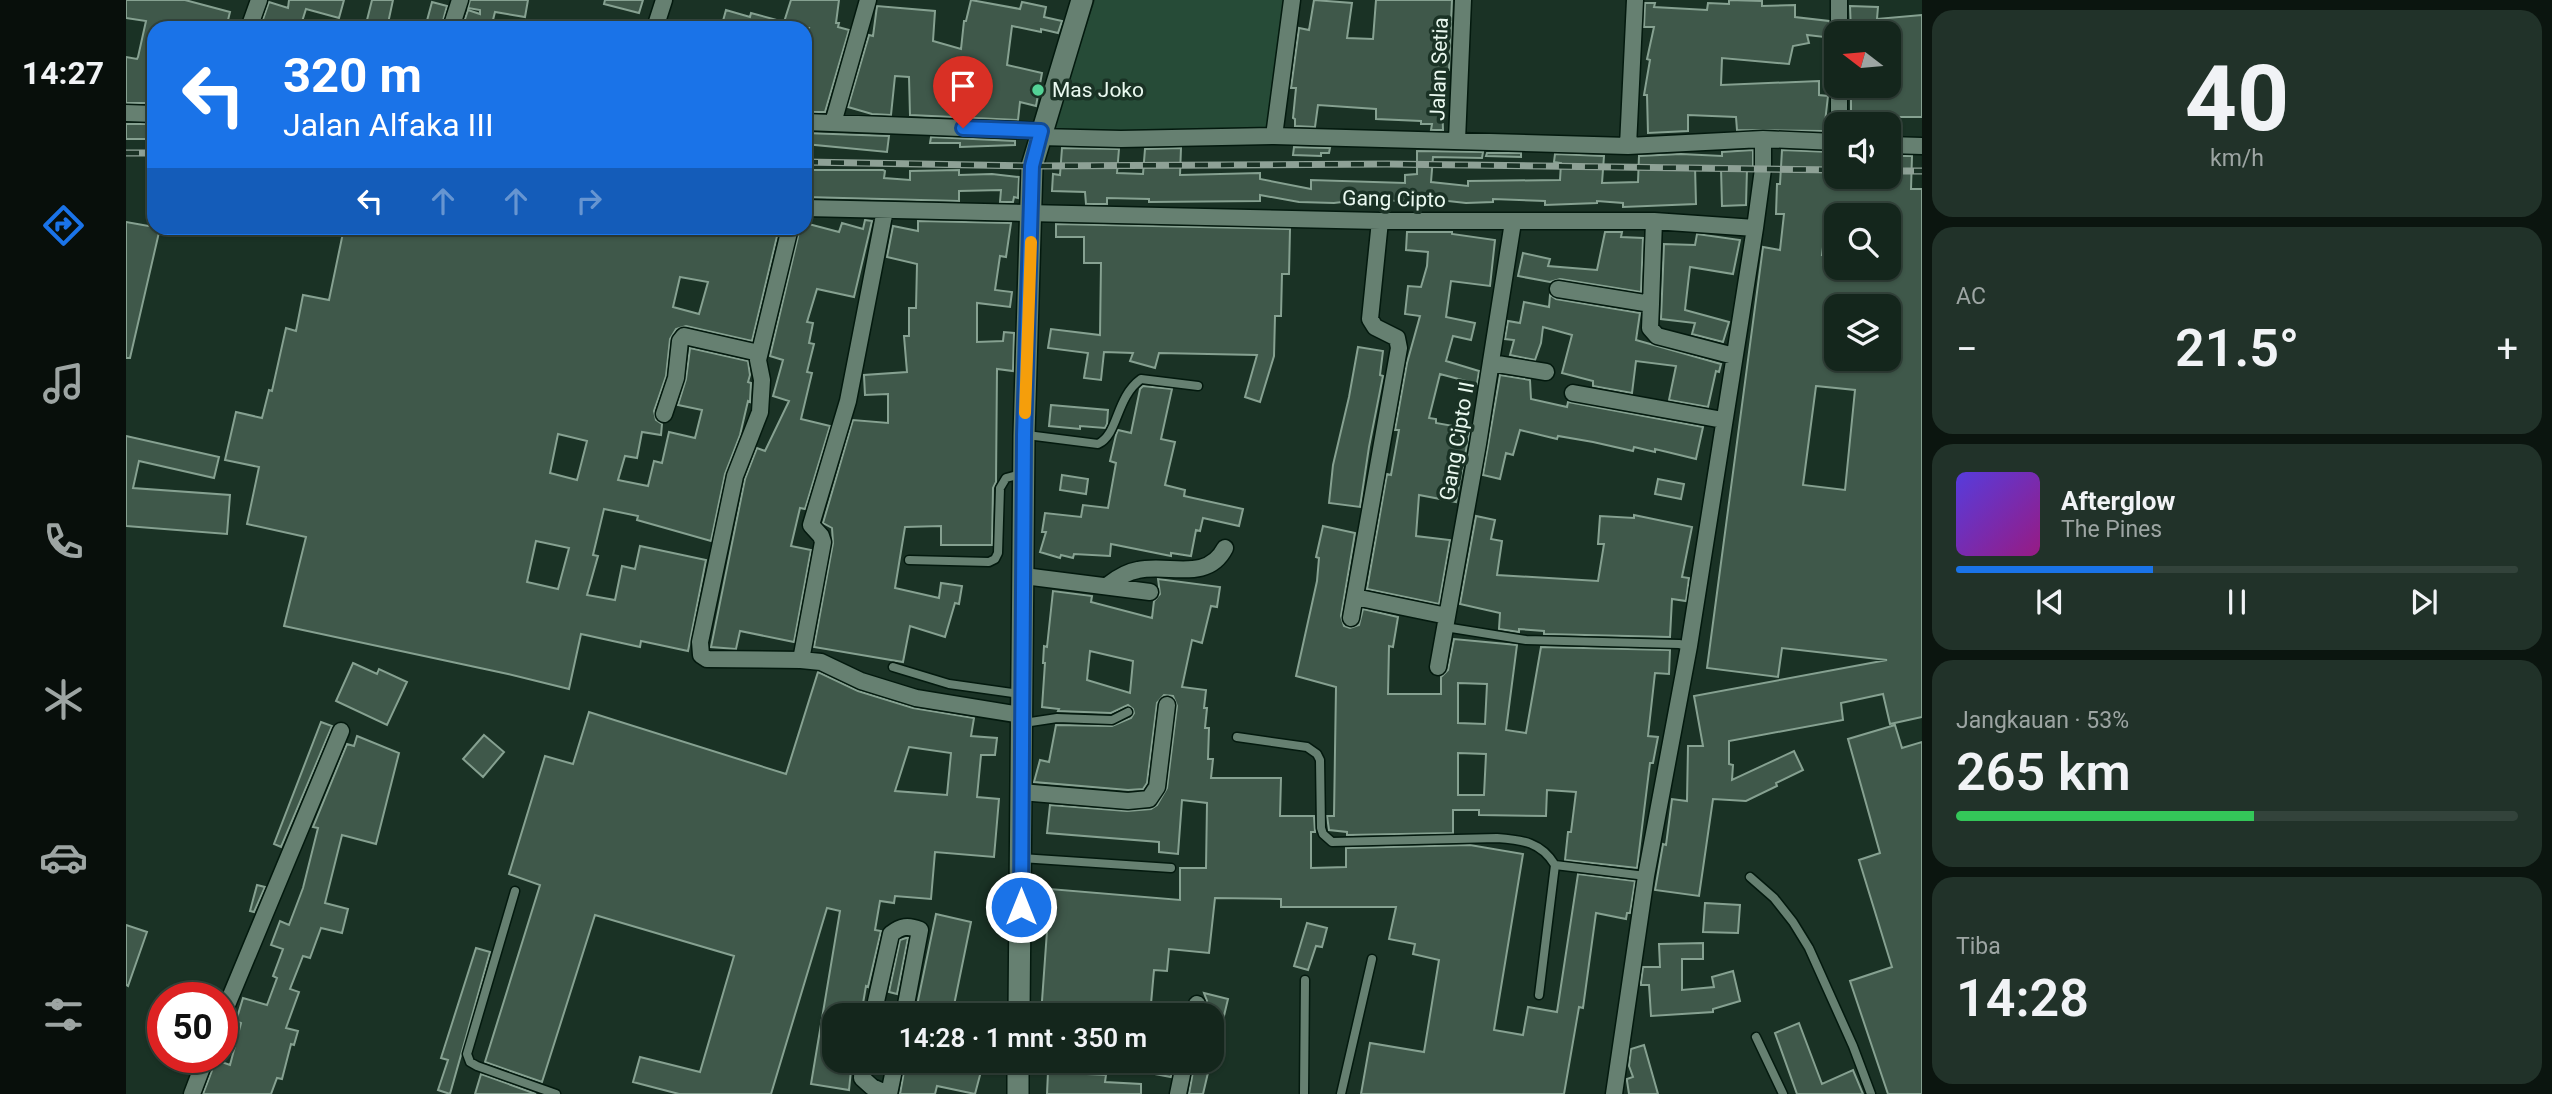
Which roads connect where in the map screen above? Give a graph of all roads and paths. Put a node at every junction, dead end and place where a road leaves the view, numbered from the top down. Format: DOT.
graph roads {
  1 [pos="258,0"];
  2 [pos="460,0"];
  3 [pos="664,0"];
  4 [pos="868,0"];
  5 [pos="1082,0"];
  6 [pos="1292,0"];
  7 [pos="1463,0"];
  8 [pos="1635,0"];
  9 [pos="1839,0"];
  10 [pos="251,21"];
  11 [pos="453,21"];
  12 [pos="657,21"];
  13 [pos="1839,21"];
  14 [pos="126,113"];
  15 [pos="147,114"];
  16 [pos="812,122"];
  17 [pos="833,123"];
  18 [pos="1040,134"];
  19 [pos="1275,136"];
  20 [pos="1763,139"];
  21 [pos="1457,140"];
  22 [pos="1824,142"];
  23 [pos="1901,145"];
  24 [pos="1628,146"];
  25 [pos="1922,146"];
  26 [pos="812,208"];
  27 [pos="885,210"];
  28 [pos="1032,212"];
  29 [pos="1380,221"];
  30 [pos="1654,221"];
  31 [pos="1513,222"];
  32 [pos="1755,228"];
  33 [pos="788,235"];
  34 [pos="1558,289"];
  35 [pos="1651,304"];
  36 [pos="759,353"];
  37 [pos="1734,356"];
  38 [pos="1491,363"];
  39 [pos="1546,372"];
  40 [pos="1199,386"];
  41 [pos="1573,393"];
  42 [pos="664,414"];
  43 [pos="1723,420"];
  44 [pos="1024,435"];
  45 [pos="1024,473"];
  46 [pos="1225,548"];
  47 [pos="909,560"];
  48 [pos="1024,576"];
  49 [pos="1108,585"];
  50 [pos="1150,592"];
  51 [pos="1355,597"];
  52 [pos="1351,618"];
  53 [pos="1446,622"];
  54 [pos="1689,646"];
  55 [pos="801,660"];
  56 [pos="893,667"];
  57 [pos="1438,667"];
  58 [pos="1167,705"];
  59 [pos="1021,711"];
  60 [pos="1128,712"];
  61 [pos="341,731"];
  62 [pos="1237,737"];
  63 [pos="1021,792"];
  64 [pos="1021,858"];
  65 [pos="1555,865"];
  66 [pos="1171,868"];
  67 [pos="1646,876"];
  68 [pos="1750,877"];
  69 [pos="515,891"];
  70 [pos="1372,959"];
  71 [pos="1305,980"];
  72 [pos="237,982"];
  73 [pos="1539,995"];
  74 [pos="876,1003"];
  75 [pos="906,1003"];
  76 [pos="1019,1003"];
  77 [pos="1756,1037"];
  78 [pos="200,1073"];
  79 [pos="862,1073"];
  80 [pos="893,1073"];
  81 [pos="1018,1073"];
  82 [pos="1182,1073"];
  83 [pos="192,1094"];
  84 [pos="556,1094"];
  85 [pos="889,1094"];
  86 [pos="1018,1094"];
  87 [pos="1178,1094"];
  88 [pos="1304,1094"];
  89 [pos="1341,1094"];
  90 [pos="1614,1094"];
  91 [pos="1783,1094"];
  92 [pos="1871,1094"];
  1 -- 10 [label="street"];
  2 -- 11 [label="street"];
  3 -- 12 [label="street"];
  4 -- 17 [label="street"];
  5 -- 18 [label="main road"];
  6 -- 19 [label="street"];
  7 -- 21 [label="street, Jalan Setia"];
  8 -- 24 [label="street"];
  9 -- 13 [label="street"];
  14 -- 15 [label="street"];
  16 -- 17 [label="street"];
  17 -- 18 [label="street"];
  18 -- 19 [label="street"];
  18 -- 28 [label="main road"];
  19 -- 21 [label="street"];
  20 -- 22 [label="street"];
  20 -- 24 [label="street"];
  20 -- 32 [label="street"];
  21 -- 24 [label="street"];
  23 -- 25 [label="street"];
  26 -- 27 [label="street, Gang Cipto"];
  27 -- 28 [label="street, Gang Cipto"];
  27 -- 55 [label="street"];
  28 -- 29 [label="street, Gang Cipto"];
  28 -- 44 [label="main road"];
  29 -- 31 [label="street, Gang Cipto"];
  29 -- 51 [label="street"];
  30 -- 31 [label="street, Gang Cipto"];
  30 -- 32 [label="street, Gang Cipto"];
  30 -- 35 [label="street"];
  31 -- 38 [label="street, Gang Cipto II"];
  32 -- 37 [label="street"];
  33 -- 36 [label="street"];
  34 -- 35 [label="street"];
  35 -- 37 [label="street"];
  36 -- 42 [label="street"];
  36 -- 55 [label="street"];
  37 -- 43 [label="street"];
  38 -- 39 [label="street"];
  38 -- 53 [label="street, Gang Cipto II"];
  40 -- 44 [label="lane"];
  41 -- 43 [label="street"];
  43 -- 54 [label="street"];
  44 -- 45 [label="main road"];
  45 -- 47 [label="lane"];
  45 -- 48 [label="main road"];
  46 -- 49 [label="street"];
  48 -- 49 [label="street"];
  48 -- 59 [label="main road"];
  49 -- 50 [label="street"];
  51 -- 52 [label="street"];
  51 -- 53 [label="street"];
  53 -- 54 [label="lane"];
  53 -- 57 [label="street, Gang Cipto II"];
  54 -- 67 [label="street"];
  55 -- 59 [label="street"];
  56 -- 59 [label="lane"];
  58 -- 63 [label="street"];
  59 -- 60 [label="lane"];
  59 -- 63 [label="main road"];
  61 -- 72 [label="street"];
  62 -- 65 [label="lane"];
  63 -- 64 [label="main road"];
  64 -- 66 [label="lane"];
  64 -- 76 [label="main road"];
  65 -- 67 [label="lane"];
  65 -- 73 [label="lane"];
  67 -- 90 [label="street"];
  68 -- 92 [label="lane"];
  69 -- 84 [label="lane"];
  70 -- 89 [label="lane"];
  71 -- 88 [label="lane"];
  74 -- 75 [label="street"];
  77 -- 91 [label="lane"];
  78 -- 83 [label="street"];
  79 -- 85 [label="street"];
  80 -- 85 [label="street"];
  81 -- 86 [label="main road"];
  82 -- 87 [label="street"];
}
